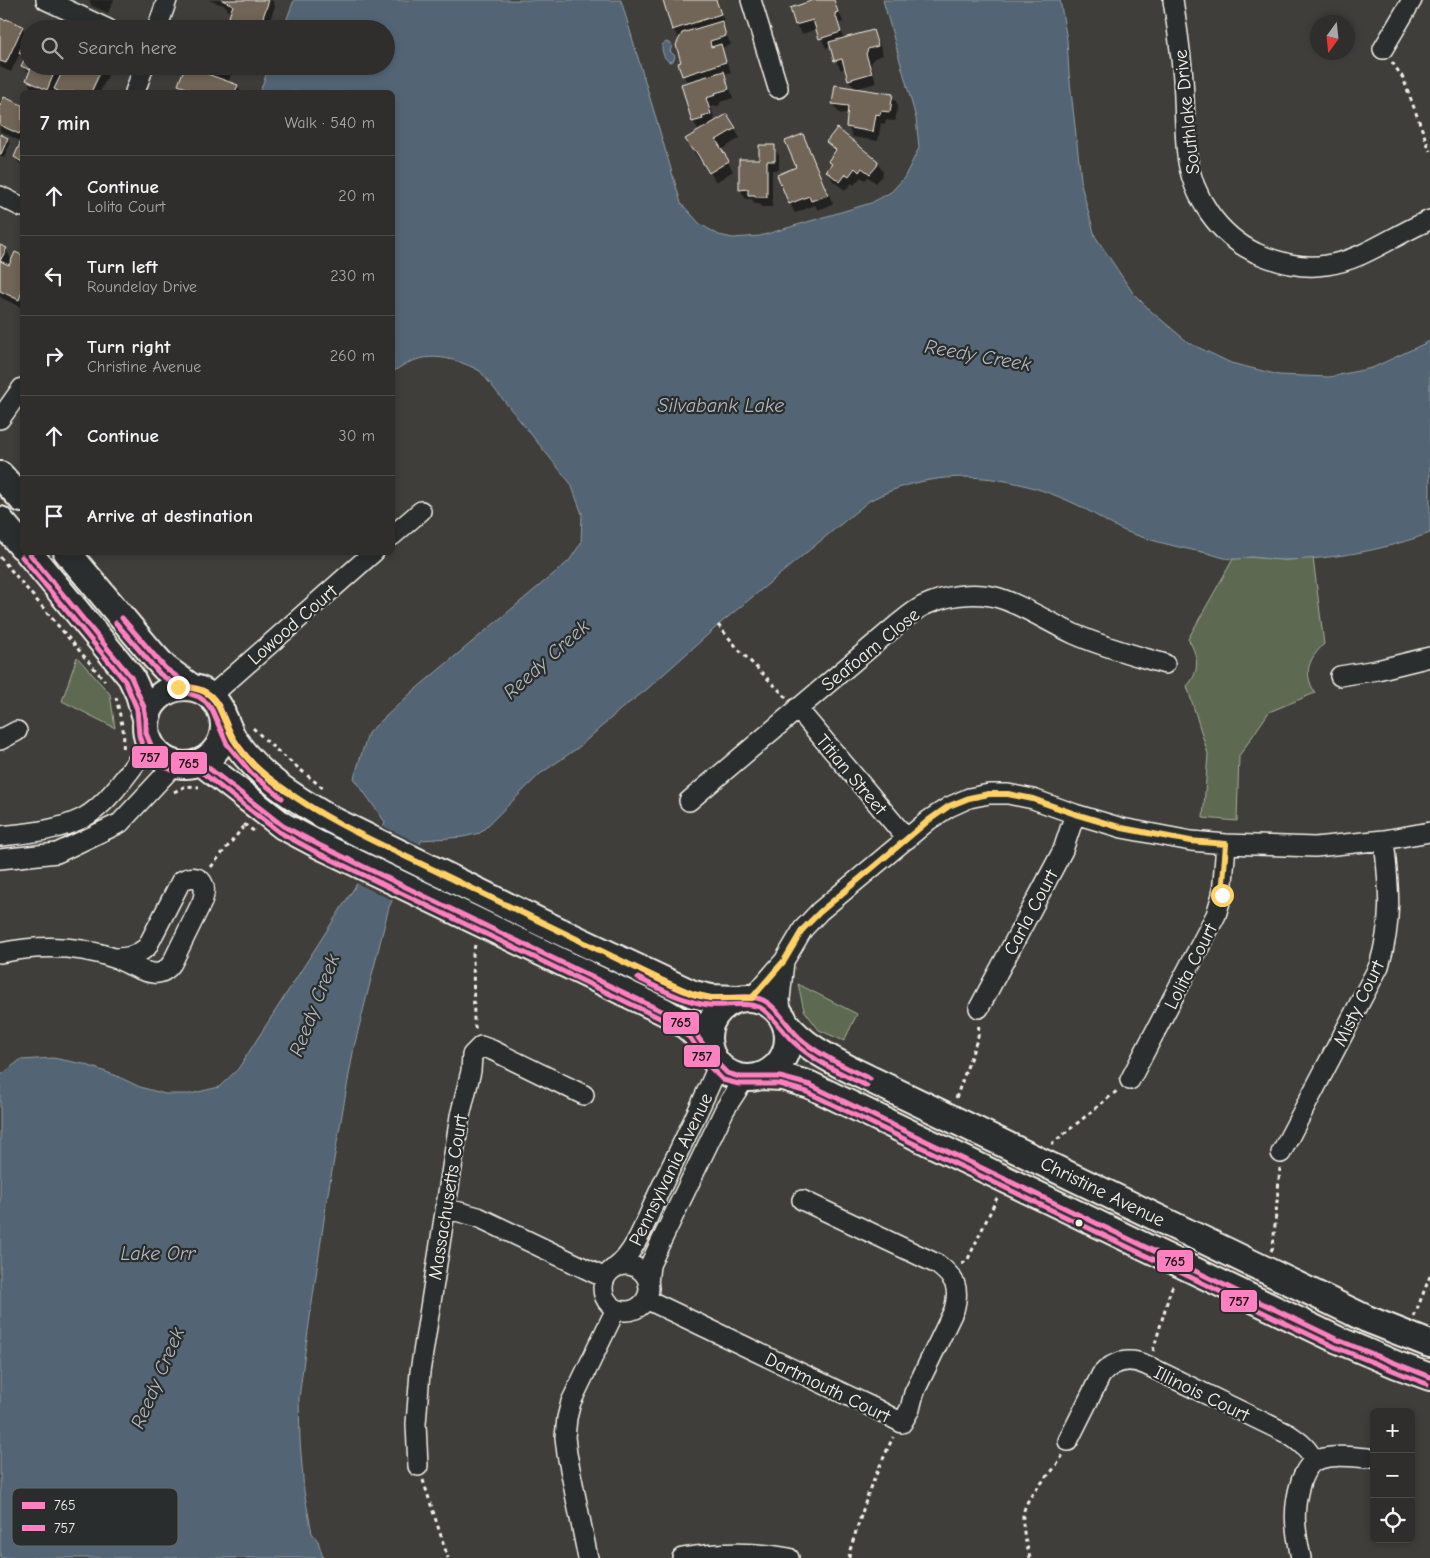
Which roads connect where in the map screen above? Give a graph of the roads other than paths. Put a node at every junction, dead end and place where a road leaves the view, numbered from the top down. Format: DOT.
graph roads {
  1 [pos="46,0"];
  2 [pos="167,0"];
  3 [pos="751,0"];
  4 [pos="1173,0"];
  5 [pos="1412,0"];
  6 [pos="89,20"];
  7 [pos="160,20"];
  8 [pos="1383,49"];
  9 [pos="141,75"];
  10 [pos="778,88"];
  11 [pos="136,90"];
  12 [pos="0,196"];
  13 [pos="20,206"];
  14 [pos="1430,220"];
  15 [pos="20,391"];
  16 [pos="0,420"];
  17 [pos="0,475"];
  18 [pos="20,497"];
  19 [pos="421,510"];
  20 [pos="0,520"];
  21 [pos="395,533"];
  22 [pos="20,544"];
  23 [pos="30,555"];
  24 [pos="70,555"];
  25 [pos="370,555"];
  26 [pos="1430,657"];
  27 [pos="1165,664"];
  28 [pos="1340,676"];
  29 [pos="201,691"];
  30 [pos="797,708"];
  31 [pos="146,718"];
  32 [pos="224,718"];
  33 [pos="18,731"];
  34 [pos="0,740"];
  35 [pos="150,744"];
  36 [pos="201,762"];
  37 [pos="175,764"];
  38 [pos="689,800"];
  39 [pos="1075,814"];
  40 [pos="1430,832"];
  41 [pos="0,836"];
  42 [pos="907,839"];
  43 [pos="1384,840"];
  44 [pos="1226,844"];
  45 [pos="0,859"];
  46 [pos="0,953"];
  47 [pos="118,959"];
  48 [pos="784,961"];
  49 [pos="745,998"];
  50 [pos="979,1008"];
  51 [pos="783,1019"];
  52 [pos="714,1060"];
  53 [pos="753,1077"];
  54 [pos="1130,1080"];
  55 [pos="584,1095"];
  56 [pos="1281,1153"];
  57 [pos="802,1200"];
  58 [pos="445,1208"];
  59 [pos="610,1273"];
  60 [pos="647,1291"];
  61 [pos="616,1310"];
  62 [pos="1418,1340"];
  63 [pos="1430,1377"];
  64 [pos="1068,1441"];
  65 [pos="1368,1458"];
  66 [pos="1314,1461"];
  67 [pos="418,1466"];
  68 [pos="588,1558"];
  69 [pos="682,1558"];
  70 [pos="789,1558"];
  71 [pos="1301,1558"];
  1 -- 6 [label="street"];
  2 -- 7 [label="street"];
  3 -- 10 [label="street"];
  4 -- 14 [label="street, Southlake Drive"];
  5 -- 8 [label="street"];
  9 -- 11 [label="street"];
  12 -- 13 [label="street"];
  15 -- 16 [label="street"];
  17 -- 18 [label="main road"];
  19 -- 21 [label="street"];
  20 -- 22 [label="main road"];
  23 -- 31 [label="main road"];
  24 -- 29 [label="main road"];
  25 -- 29 [label="street, Lowood Court"];
  26 -- 28 [label="street"];
  27 -- 30 [label="street, Seafoam Close"];
  29 -- 31 [label="main road"];
  29 -- 32 [label="main road"];
  30 -- 38 [label="street, Seafoam Close"];
  30 -- 42 [label="street, Titian Street"];
  31 -- 35 [label="main road"];
  32 -- 36 [label="main road"];
  32 -- 49 [label="main road"];
  33 -- 34 [label="street"];
  35 -- 37 [label="main road"];
  35 -- 41 [label="street"];
  36 -- 37 [label="main road"];
  36 -- 52 [label="main road"];
  37 -- 45 [label="street"];
  39 -- 42 [label="street"];
  39 -- 44 [label="street"];
  39 -- 50 [label="street, Carla Court"];
  40 -- 43 [label="street"];
  42 -- 48 [label="street"];
  43 -- 44 [label="street"];
  43 -- 56 [label="street, Misty Court"];
  44 -- 54 [label="street, Lolita Court"];
  46 -- 47 [label="street"];
  47 -- 47 [label="street"];
  48 -- 49 [label="street"];
  48 -- 51 [label="street"];
  49 -- 51 [label="main road"];
  49 -- 52 [label="main road"];
  51 -- 53 [label="main road"];
  51 -- 62 [label="main road, Christine Avenue"];
  52 -- 53 [label="main road"];
  52 -- 59 [label="street, Pennsylvania Avenue"];
  53 -- 60 [label="street, Pennsylvania Avenue"];
  53 -- 63 [label="main road, Christine Avenue"];
  55 -- 58 [label="street, Massachusetts Court"];
  57 -- 60 [label="street, Dartmouth Court"];
  58 -- 59 [label="street"];
  58 -- 67 [label="street, Massachusetts Court"];
  59 -- 60 [label="street"];
  59 -- 61 [label="street"];
  60 -- 61 [label="street"];
  61 -- 68 [label="street"];
  64 -- 66 [label="street, Illinois Court"];
  65 -- 66 [label="street"];
  66 -- 71 [label="street"];
  69 -- 70 [label="street"];
}
